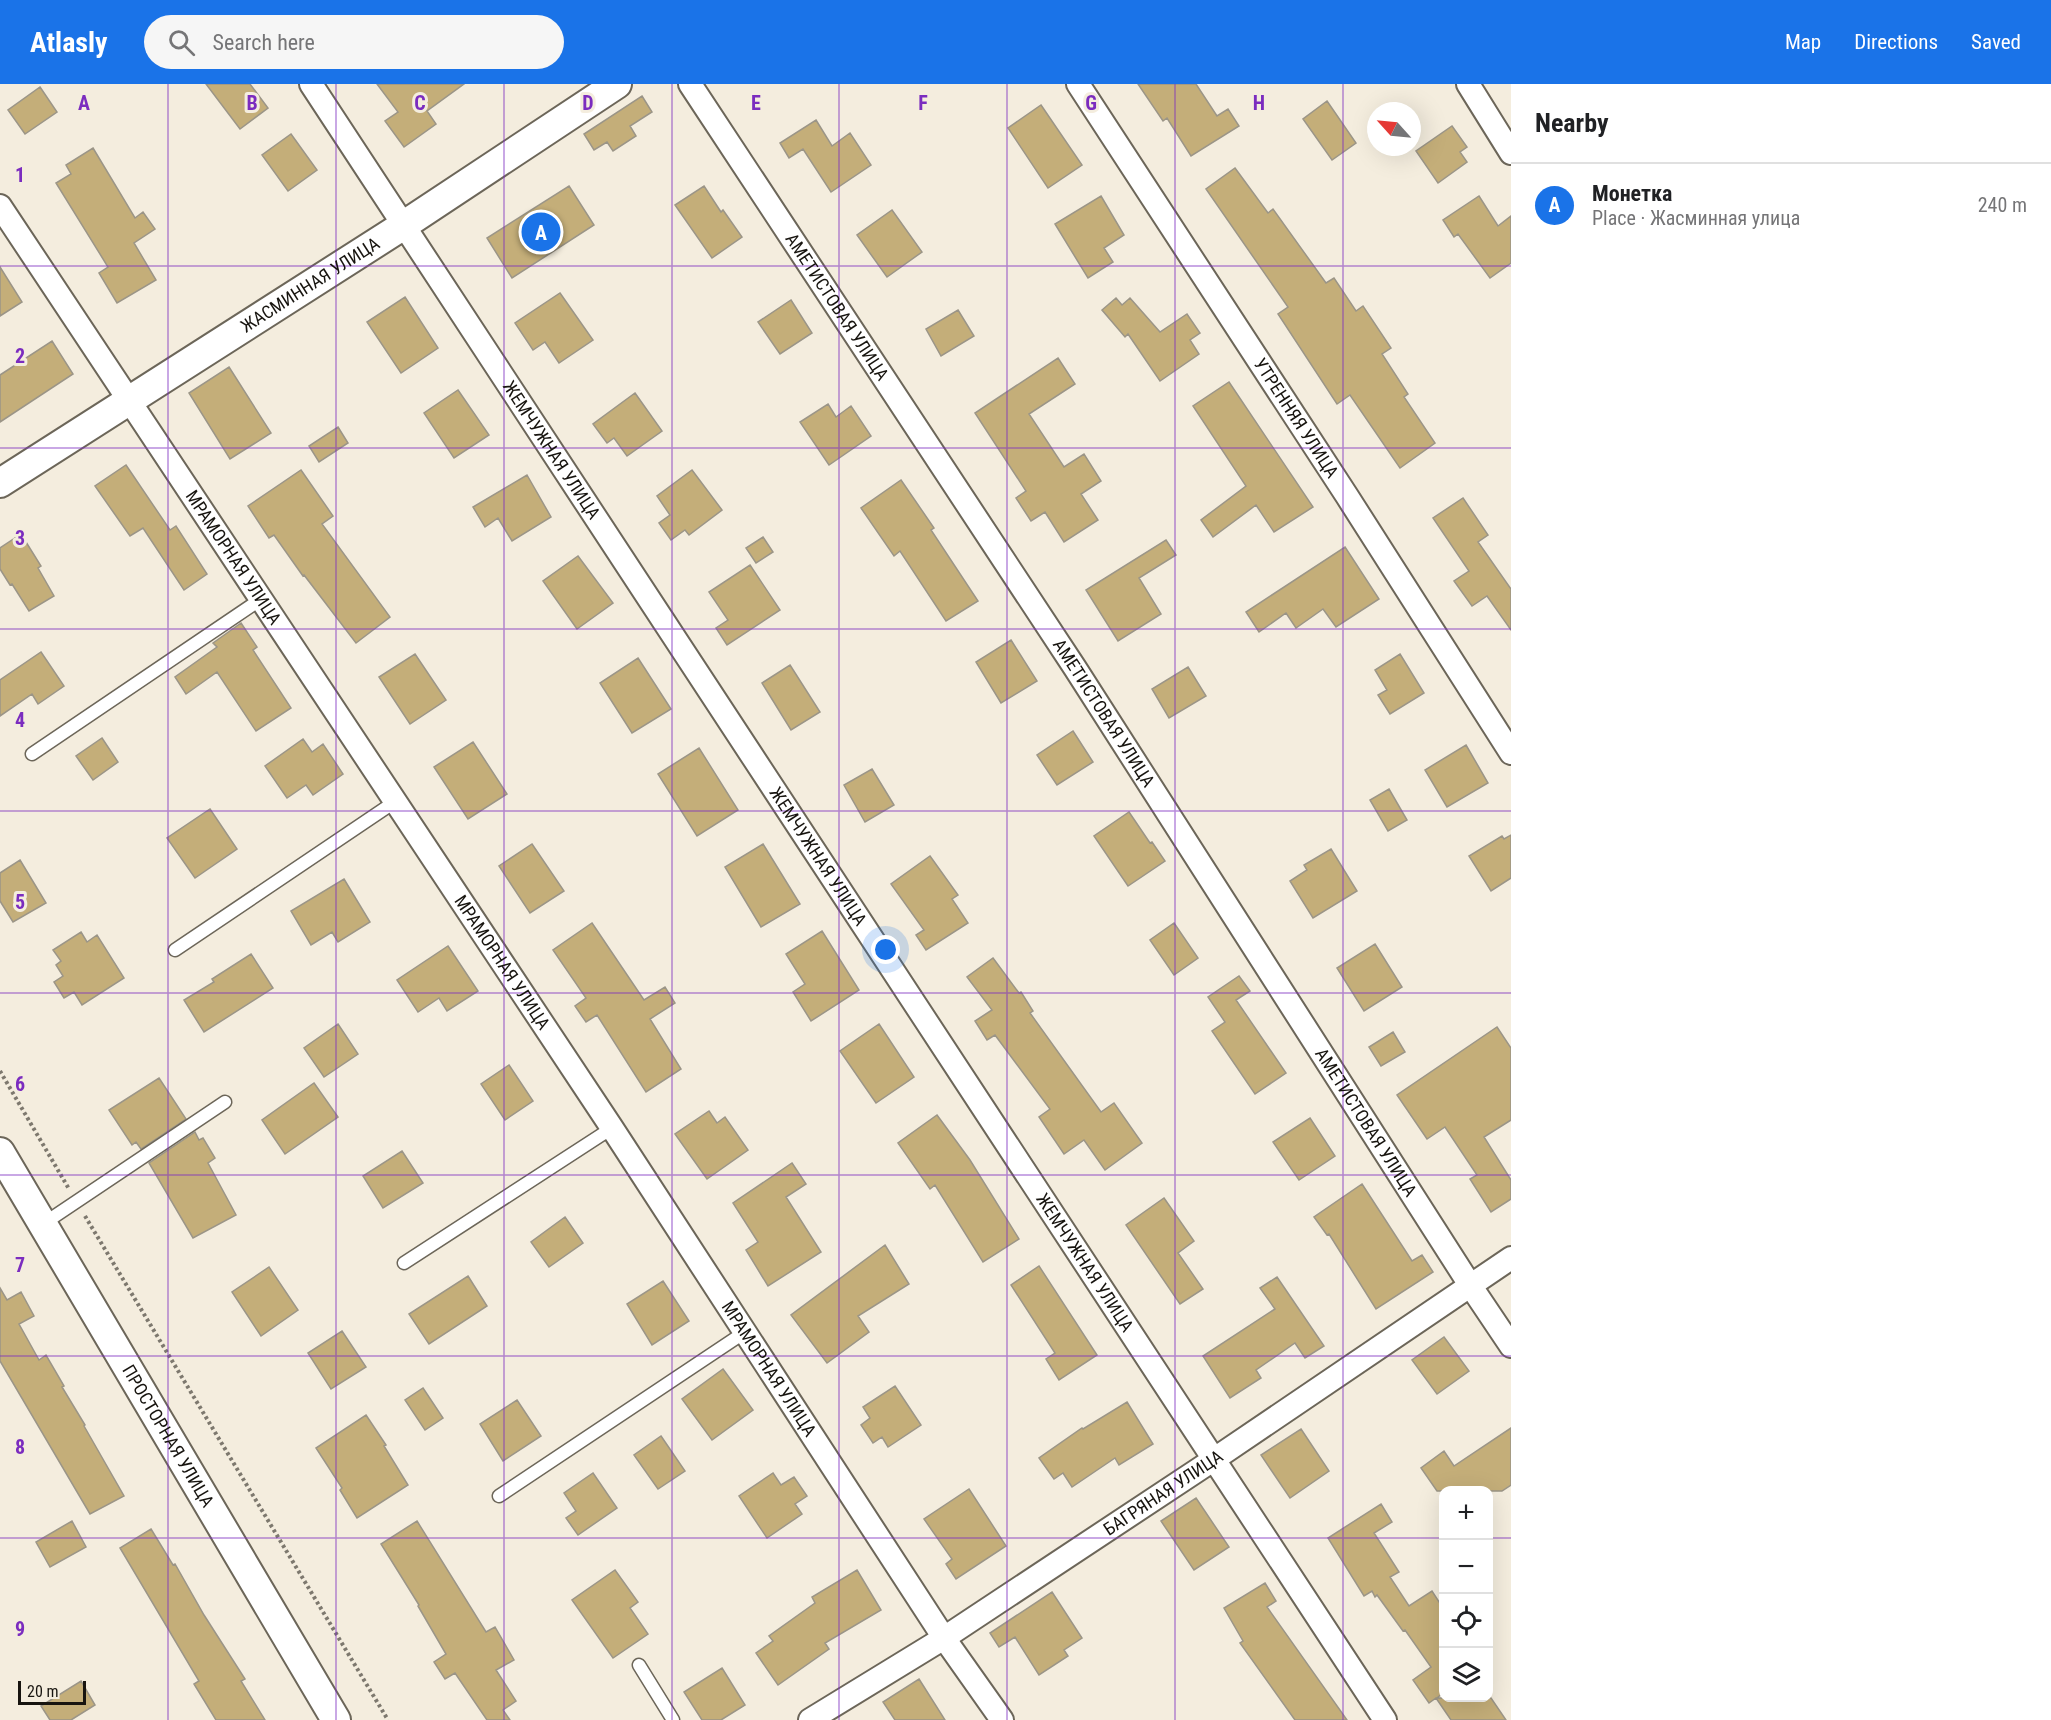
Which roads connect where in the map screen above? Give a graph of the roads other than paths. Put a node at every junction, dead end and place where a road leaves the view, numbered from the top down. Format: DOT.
graph roads {
  1 [pos="312,84"];
  2 [pos="617,84"];
  3 [pos="690,84"];
  4 [pos="1078,84"];
  5 [pos="1468,84"];
  6 [pos="1511,153"];
  7 [pos="0,206"];
  8 [pos="404,225"];
  9 [pos="129,401"];
  10 [pos="0,483"];
  11 [pos="261,599"];
  12 [pos="1511,753"];
  13 [pos="32,754"];
  14 [pos="396,801"];
  15 [pos="175,950"];
  16 [pos="225,1102"];
  17 [pos="612,1128"];
  18 [pos="0,1152"];
  19 [pos="42,1224"];
  20 [pos="1511,1258"];
  21 [pos="404,1263"];
  22 [pos="1470,1285"];
  23 [pos="745,1332"];
  24 [pos="1511,1346"];
  25 [pos="1213,1460"];
  26 [pos="499,1496"];
  27 [pos="944,1638"];
  28 [pos="639,1665"];
  29 [pos="336,1720"];
  30 [pos="673,1720"];
  31 [pos="810,1720"];
  32 [pos="1002,1720"];
  33 [pos="1385,1720"];
  1 -- 8 [label="street, ЖЕМЧУЖНАЯ УЛИЦА"];
  2 -- 8 [label="street, ЖАСМИННАЯ УЛИЦА"];
  3 -- 22 [label="street, АМЕТИСТОВАЯ УЛИЦА"];
  4 -- 12 [label="street, УТРЕННЯЯ УЛИЦА"];
  5 -- 6 [label="street"];
  7 -- 9 [label="street, МРАМОРНАЯ УЛИЦА"];
  8 -- 9 [label="street, ЖАСМИННАЯ УЛИЦА"];
  8 -- 25 [label="street, ЖЕМЧУЖНАЯ УЛИЦА"];
  9 -- 10 [label="street, ЖАСМИННАЯ УЛИЦА"];
  9 -- 11 [label="street, МРАМОРНАЯ УЛИЦА"];
  11 -- 13 [label="lane"];
  11 -- 14 [label="street, МРАМОРНАЯ УЛИЦА"];
  14 -- 15 [label="lane"];
  14 -- 17 [label="street, МРАМОРНАЯ УЛИЦА"];
  16 -- 19 [label="lane"];
  17 -- 21 [label="lane"];
  17 -- 23 [label="street, МРАМОРНАЯ УЛИЦА"];
  18 -- 19 [label="street, ПРОСТОРНАЯ УЛИЦА"];
  19 -- 29 [label="street, ПРОСТОРНАЯ УЛИЦА"];
  20 -- 22 [label="street, БАГРЯНАЯ УЛИЦА"];
  22 -- 24 [label="street, АМЕТИСТОВАЯ УЛИЦА"];
  22 -- 25 [label="street, БАГРЯНАЯ УЛИЦА"];
  23 -- 26 [label="lane"];
  23 -- 27 [label="street, МРАМОРНАЯ УЛИЦА"];
  25 -- 27 [label="street, БАГРЯНАЯ УЛИЦА"];
  25 -- 33 [label="street, ЖЕМЧУЖНАЯ УЛИЦА"];
  27 -- 31 [label="street, БАГРЯНАЯ УЛИЦА"];
  27 -- 32 [label="street, МРАМОРНАЯ УЛИЦА"];
  28 -- 30 [label="lane"];
}
